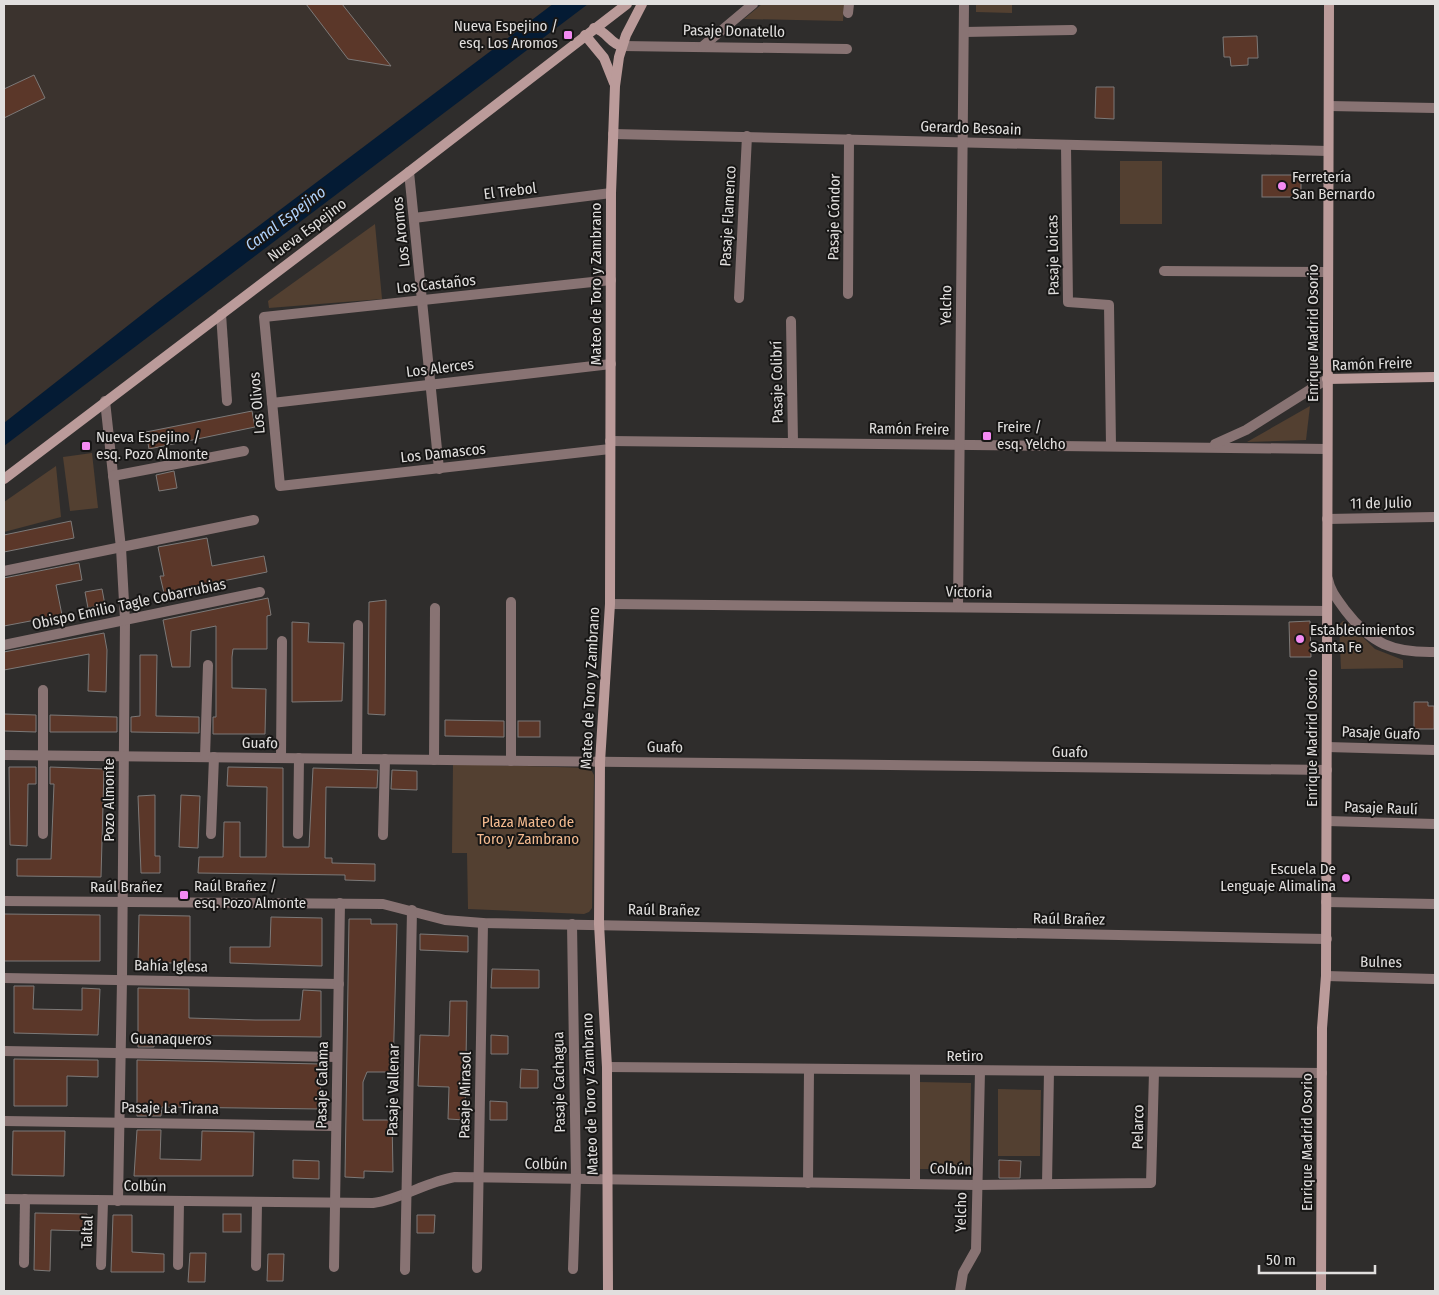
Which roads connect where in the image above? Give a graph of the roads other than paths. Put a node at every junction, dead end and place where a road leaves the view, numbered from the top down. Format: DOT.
graph roads {
  1 [pos="627,4"];
  2 [pos="642,4"];
  3 [pos="753,4"];
  4 [pos="964,4"];
  5 [pos="1329,4"];
  6 [pos="594,28"];
  7 [pos="1072,30"];
  8 [pos="964,32"];
  9 [pos="585,35"];
  10 [pos="622,46"];
  11 [pos="703,46"];
  12 [pos="847,49"];
  13 [pos="615,86"];
  14 [pos="1329,106"];
  15 [pos="1435,108"];
  16 [pos="613,134"];
  17 [pos="747,136"];
  18 [pos="849,139"];
  19 [pos="963,143"];
  20 [pos="1066,146"];
  21 [pos="1328,151"];
  22 [pos="409,172"];
  23 [pos="610,193"];
  24 [pos="414,218"];
  25 [pos="1164,271"];
  26 [pos="1328,272"];
  27 [pos="610,280"];
  28 [pos="848,294"];
  29 [pos="739,298"];
  30 [pos="423,300"];
  31 [pos="221,314"];
  32 [pos="264,317"];
  33 [pos="792,321"];
  34 [pos="611,364"];
  35 [pos="1435,377"];
  36 [pos="1327,379"];
  37 [pos="431,384"];
  38 [pos="105,401"];
  39 [pos="227,401"];
  40 [pos="272,403"];
  41 [pos="793,443"];
  42 [pos="610,445"];
  43 [pos="960,445"];
  44 [pos="1111,446"];
  45 [pos="1207,446"];
  46 [pos="1327,449"];
  47 [pos="244,451"];
  48 [pos="439,469"];
  49 [pos="113,476"];
  50 [pos="4,478"];
  51 [pos="280,486"];
  52 [pos="1435,518"];
  53 [pos="1327,519"];
  54 [pos="254,520"];
  55 [pos="121,548"];
  56 [pos="4,571"];
  57 [pos="1327,571"];
  58 [pos="260,592"];
  59 [pos="512,602"];
  60 [pos="610,604"];
  61 [pos="958,607"];
  62 [pos="435,608"];
  63 [pos="1327,611"];
  64 [pos="125,620"];
  65 [pos="358,625"];
  66 [pos="282,641"];
  67 [pos="4,645"];
  68 [pos="1435,652"];
  69 [pos="208,665"];
  70 [pos="43,690"];
  71 [pos="1327,747"];
  72 [pos="1435,750"];
  73 [pos="4,755"];
  74 [pos="44,755"];
  75 [pos="124,756"];
  76 [pos="209,757"];
  77 [pos="281,758"];
  78 [pos="299,758"];
  79 [pos="357,759"];
  80 [pos="385,759"];
  81 [pos="434,760"];
  82 [pos="510,760"];
  83 [pos="600,762"];
  84 [pos="1327,770"];
  85 [pos="1326,821"];
  86 [pos="1435,824"];
  87 [pos="43,834"];
  88 [pos="212,834"];
  89 [pos="298,834"];
  90 [pos="383,835"];
  91 [pos="4,901"];
  92 [pos="123,901"];
  93 [pos="1326,902"];
  94 [pos="340,903"];
  95 [pos="1435,904"];
  96 [pos="412,910"];
  97 [pos="483,923"];
  98 [pos="572,924"];
  99 [pos="599,924"];
  100 [pos="1326,939"];
  101 [pos="1326,976"];
  102 [pos="4,978"];
  103 [pos="1435,979"];
  104 [pos="122,980"];
  105 [pos="338,984"];
  106 [pos="4,1051"];
  107 [pos="120,1053"];
  108 [pos="337,1057"];
  109 [pos="607,1067"];
  110 [pos="809,1070"];
  111 [pos="916,1070"];
  112 [pos="980,1071"];
  113 [pos="1050,1071"];
  114 [pos="1154,1072"];
  115 [pos="1322,1073"];
  116 [pos="4,1121"];
  117 [pos="119,1122"];
  118 [pos="336,1126"];
  119 [pos="478,1177"];
  120 [pos="576,1179"];
  121 [pos="608,1180"];
  122 [pos="808,1183"];
  123 [pos="915,1183"];
  124 [pos="1047,1184"];
  125 [pos="1152,1184"];
  126 [pos="977,1185"];
  127 [pos="406,1194"];
  128 [pos="4,1199"];
  129 [pos="25,1199"];
  130 [pos="103,1201"];
  131 [pos="118,1201"];
  132 [pos="179,1202"];
  133 [pos="256,1203"];
  134 [pos="334,1204"];
  135 [pos="24,1263"];
  136 [pos="101,1265"];
  137 [pos="178,1265"];
  138 [pos="256,1266"];
  139 [pos="334,1267"];
  140 [pos="477,1268"];
  141 [pos="573,1269"];
  142 [pos="405,1270"];
  143 [pos="608,1291"];
  144 [pos="960,1291"];
  145 [pos="1321,1291"];
  1 -- 6 [label="street, Nueva Espejino"];
  2 -- 10 [label="street, Mateo de Toro y Zambrano"];
  3 -- 11 [label="street"];
  4 -- 8 [label="street, Yelcho"];
  5 -- 14 [label="street, Enrique Madrid Osorio"];
  6 -- 9 [label="street, Nueva Espejino"];
  6 -- 10 [label="street"];
  7 -- 8 [label="street"];
  8 -- 19 [label="street, Yelcho"];
  9 -- 13 [label="street, Mateo de Toro y Zambrano"];
  9 -- 22 [label="street, Nueva Espejino"];
  10 -- 11 [label="street, Pasaje Donatello"];
  10 -- 13 [label="street, Mateo de Toro y Zambrano"];
  11 -- 12 [label="street, Pasaje Donatello"];
  13 -- 16 [label="street, Mateo de Toro y Zambrano"];
  14 -- 15 [label="street"];
  14 -- 21 [label="street, Enrique Madrid Osorio"];
  16 -- 17 [label="street, Gerardo Besoain"];
  16 -- 23 [label="street, Mateo de Toro y Zambrano"];
  17 -- 18 [label="street, Gerardo Besoain"];
  17 -- 29 [label="street, Pasaje Flamenco"];
  18 -- 19 [label="street, Gerardo Besoain"];
  18 -- 28 [label="street, Pasaje Cóndor"];
  19 -- 20 [label="street, Gerardo Besoain"];
  19 -- 43 [label="street, Yelcho"];
  20 -- 21 [label="street, Gerardo Besoain"];
  20 -- 44 [label="street, Pasaje Loicas"];
  21 -- 26 [label="street, Enrique Madrid Osorio"];
  22 -- 24 [label="street, Los Aromos"];
  22 -- 31 [label="street, Nueva Espejino"];
  23 -- 24 [label="street, El Trebol"];
  23 -- 27 [label="street, Mateo de Toro y Zambrano"];
  24 -- 30 [label="street, Los Aromos"];
  25 -- 26 [label="street"];
  26 -- 36 [label="street, Enrique Madrid Osorio"];
  27 -- 30 [label="street, Los Castaños"];
  27 -- 34 [label="street, Mateo de Toro y Zambrano"];
  30 -- 32 [label="street, Los Castaños"];
  30 -- 37 [label="street, Los Aromos"];
  31 -- 38 [label="street, Nueva Espejino"];
  31 -- 39 [label="street"];
  32 -- 40 [label="street, Los Olivos"];
  33 -- 41 [label="street, Pasaje Colibrí"];
  34 -- 37 [label="street, Los Alerces"];
  34 -- 42 [label="street, Mateo de Toro y Zambrano"];
  35 -- 36 [label="street, Ramón Freire"];
  36 -- 45 [label="street, Ramón Freire"];
  36 -- 46 [label="street, Enrique Madrid Osorio"];
  37 -- 40 [label="street, Los Alerces"];
  37 -- 48 [label="street, Los Aromos"];
  38 -- 49 [label="street, Pozo Almonte"];
  38 -- 50 [label="street, Nueva Espejino"];
  40 -- 51 [label="street, Los Olivos"];
  41 -- 42 [label="street, Ramón Freire"];
  41 -- 43 [label="street, Ramón Freire"];
  42 -- 48 [label="street, Los Damascos"];
  42 -- 60 [label="street, Mateo de Toro y Zambrano"];
  43 -- 44 [label="street, Ramón Freire"];
  43 -- 61 [label="street, Yelcho"];
  44 -- 45 [label="street, Ramón Freire"];
  45 -- 46 [label="street, Ramón Freire"];
  46 -- 53 [label="street, Enrique Madrid Osorio"];
  47 -- 49 [label="street"];
  48 -- 51 [label="street, Los Damascos"];
  49 -- 55 [label="street, Pozo Almonte"];
  52 -- 53 [label="street, 11 de Julio"];
  53 -- 57 [label="street, Enrique Madrid Osorio"];
  54 -- 55 [label="street"];
  55 -- 56 [label="street"];
  55 -- 64 [label="street, Pozo Almonte"];
  57 -- 63 [label="street, Enrique Madrid Osorio"];
  57 -- 68 [label="street"];
  58 -- 64 [label="street, Obispo Emilio Tagle Cobarrubias"];
  59 -- 82 [label="street"];
  60 -- 61 [label="street, Victoria"];
  60 -- 83 [label="street, Mateo de Toro y Zambrano"];
  61 -- 63 [label="street, Victoria"];
  62 -- 81 [label="street"];
  63 -- 71 [label="street, Enrique Madrid Osorio"];
  64 -- 67 [label="street, Obispo Emilio Tagle Cobarrubias"];
  64 -- 75 [label="street, Pozo Almonte"];
  65 -- 79 [label="street"];
  66 -- 77 [label="street"];
  69 -- 76 [label="street"];
  70 -- 74 [label="street"];
  71 -- 72 [label="street, Pasaje Guafo"];
  71 -- 84 [label="street, Enrique Madrid Osorio"];
  73 -- 74 [label="street, Guafo"];
  74 -- 75 [label="street, Guafo"];
  74 -- 87 [label="street"];
  75 -- 76 [label="street, Guafo"];
  75 -- 92 [label="street, Pozo Almonte"];
  76 -- 77 [label="street, Guafo"];
  76 -- 88 [label="street"];
  77 -- 78 [label="street, Guafo"];
  78 -- 79 [label="street, Guafo"];
  78 -- 89 [label="street"];
  79 -- 80 [label="street, Guafo"];
  80 -- 81 [label="street, Guafo"];
  80 -- 90 [label="street"];
  81 -- 82 [label="street, Guafo"];
  82 -- 83 [label="street, Guafo"];
  83 -- 84 [label="street, Guafo"];
  83 -- 99 [label="street, Mateo de Toro y Zambrano"];
  84 -- 85 [label="street, Enrique Madrid Osorio"];
  85 -- 86 [label="street, Pasaje Raulí"];
  85 -- 93 [label="street, Enrique Madrid Osorio"];
  91 -- 92 [label="street, Raúl Brañez"];
  92 -- 94 [label="street, Raúl Brañez"];
  92 -- 104 [label="street, Pozo Almonte"];
  93 -- 95 [label="street"];
  93 -- 100 [label="street, Enrique Madrid Osorio"];
  94 -- 96 [label="street, Raúl Brañez"];
  94 -- 105 [label="street, Pasaje Calama"];
  96 -- 97 [label="street, Raúl Brañez"];
  96 -- 127 [label="street, Pasaje Vallenar"];
  97 -- 98 [label="street, Raúl Brañez"];
  97 -- 119 [label="street, Pasaje Mirasol"];
  98 -- 99 [label="street, Raúl Brañez"];
  98 -- 120 [label="street, Pasaje Cachagua"];
  99 -- 100 [label="street, Raúl Brañez"];
  99 -- 109 [label="street, Mateo de Toro y Zambrano"];
  100 -- 101 [label="street, Enrique Madrid Osorio"];
  101 -- 103 [label="street, Bulnes"];
  101 -- 115 [label="street, Enrique Madrid Osorio"];
  102 -- 104 [label="street, Bahía Iglesa"];
  104 -- 105 [label="street, Bahía Iglesa"];
  104 -- 107 [label="street, Pozo Almonte"];
  105 -- 108 [label="street, Pasaje Calama"];
  106 -- 107 [label="street, Guanaqueros"];
  107 -- 108 [label="street, Guanaqueros"];
  107 -- 117 [label="street, Pozo Almonte"];
  108 -- 118 [label="street, Pasaje Calama"];
  109 -- 110 [label="street, Retiro"];
  109 -- 121 [label="street, Mateo de Toro y Zambrano"];
  110 -- 111 [label="street, Retiro"];
  110 -- 122 [label="street"];
  111 -- 112 [label="street, Retiro"];
  111 -- 123 [label="street"];
  112 -- 113 [label="street, Retiro"];
  112 -- 126 [label="street, Yelcho"];
  113 -- 114 [label="street, Retiro"];
  113 -- 124 [label="street"];
  114 -- 115 [label="street, Retiro"];
  114 -- 125 [label="street, Pelarco"];
  115 -- 145 [label="street, Enrique Madrid Osorio"];
  116 -- 117 [label="street, Pasaje La Tirana"];
  117 -- 118 [label="street, Pasaje La Tirana"];
  117 -- 131 [label="street, Pozo Almonte"];
  118 -- 134 [label="street, Pasaje Calama"];
  119 -- 120 [label="street, Colbún"];
  119 -- 127 [label="street, Colbún"];
  119 -- 140 [label="street, Pasaje Mirasol"];
  120 -- 121 [label="street, Colbún"];
  120 -- 141 [label="street, Pasaje Cachagua"];
  121 -- 122 [label="street, Colbún"];
  121 -- 143 [label="street, Mateo de Toro y Zambrano"];
  122 -- 123 [label="street, Colbún"];
  123 -- 126 [label="street, Colbún"];
  124 -- 125 [label="street, Colbún"];
  124 -- 126 [label="street, Colbún"];
  126 -- 144 [label="street, Yelcho"];
  127 -- 134 [label="street, Colbún"];
  127 -- 142 [label="street, Pasaje Vallenar"];
  128 -- 129 [label="street, Colbún"];
  129 -- 130 [label="street, Colbún"];
  129 -- 135 [label="street"];
  130 -- 131 [label="street, Colbún"];
  130 -- 136 [label="street, Taltal"];
  131 -- 132 [label="street, Colbún"];
  132 -- 133 [label="street, Colbún"];
  132 -- 137 [label="street"];
  133 -- 134 [label="street, Colbún"];
  133 -- 138 [label="street"];
  134 -- 139 [label="street, Pasaje Calama"];
}
